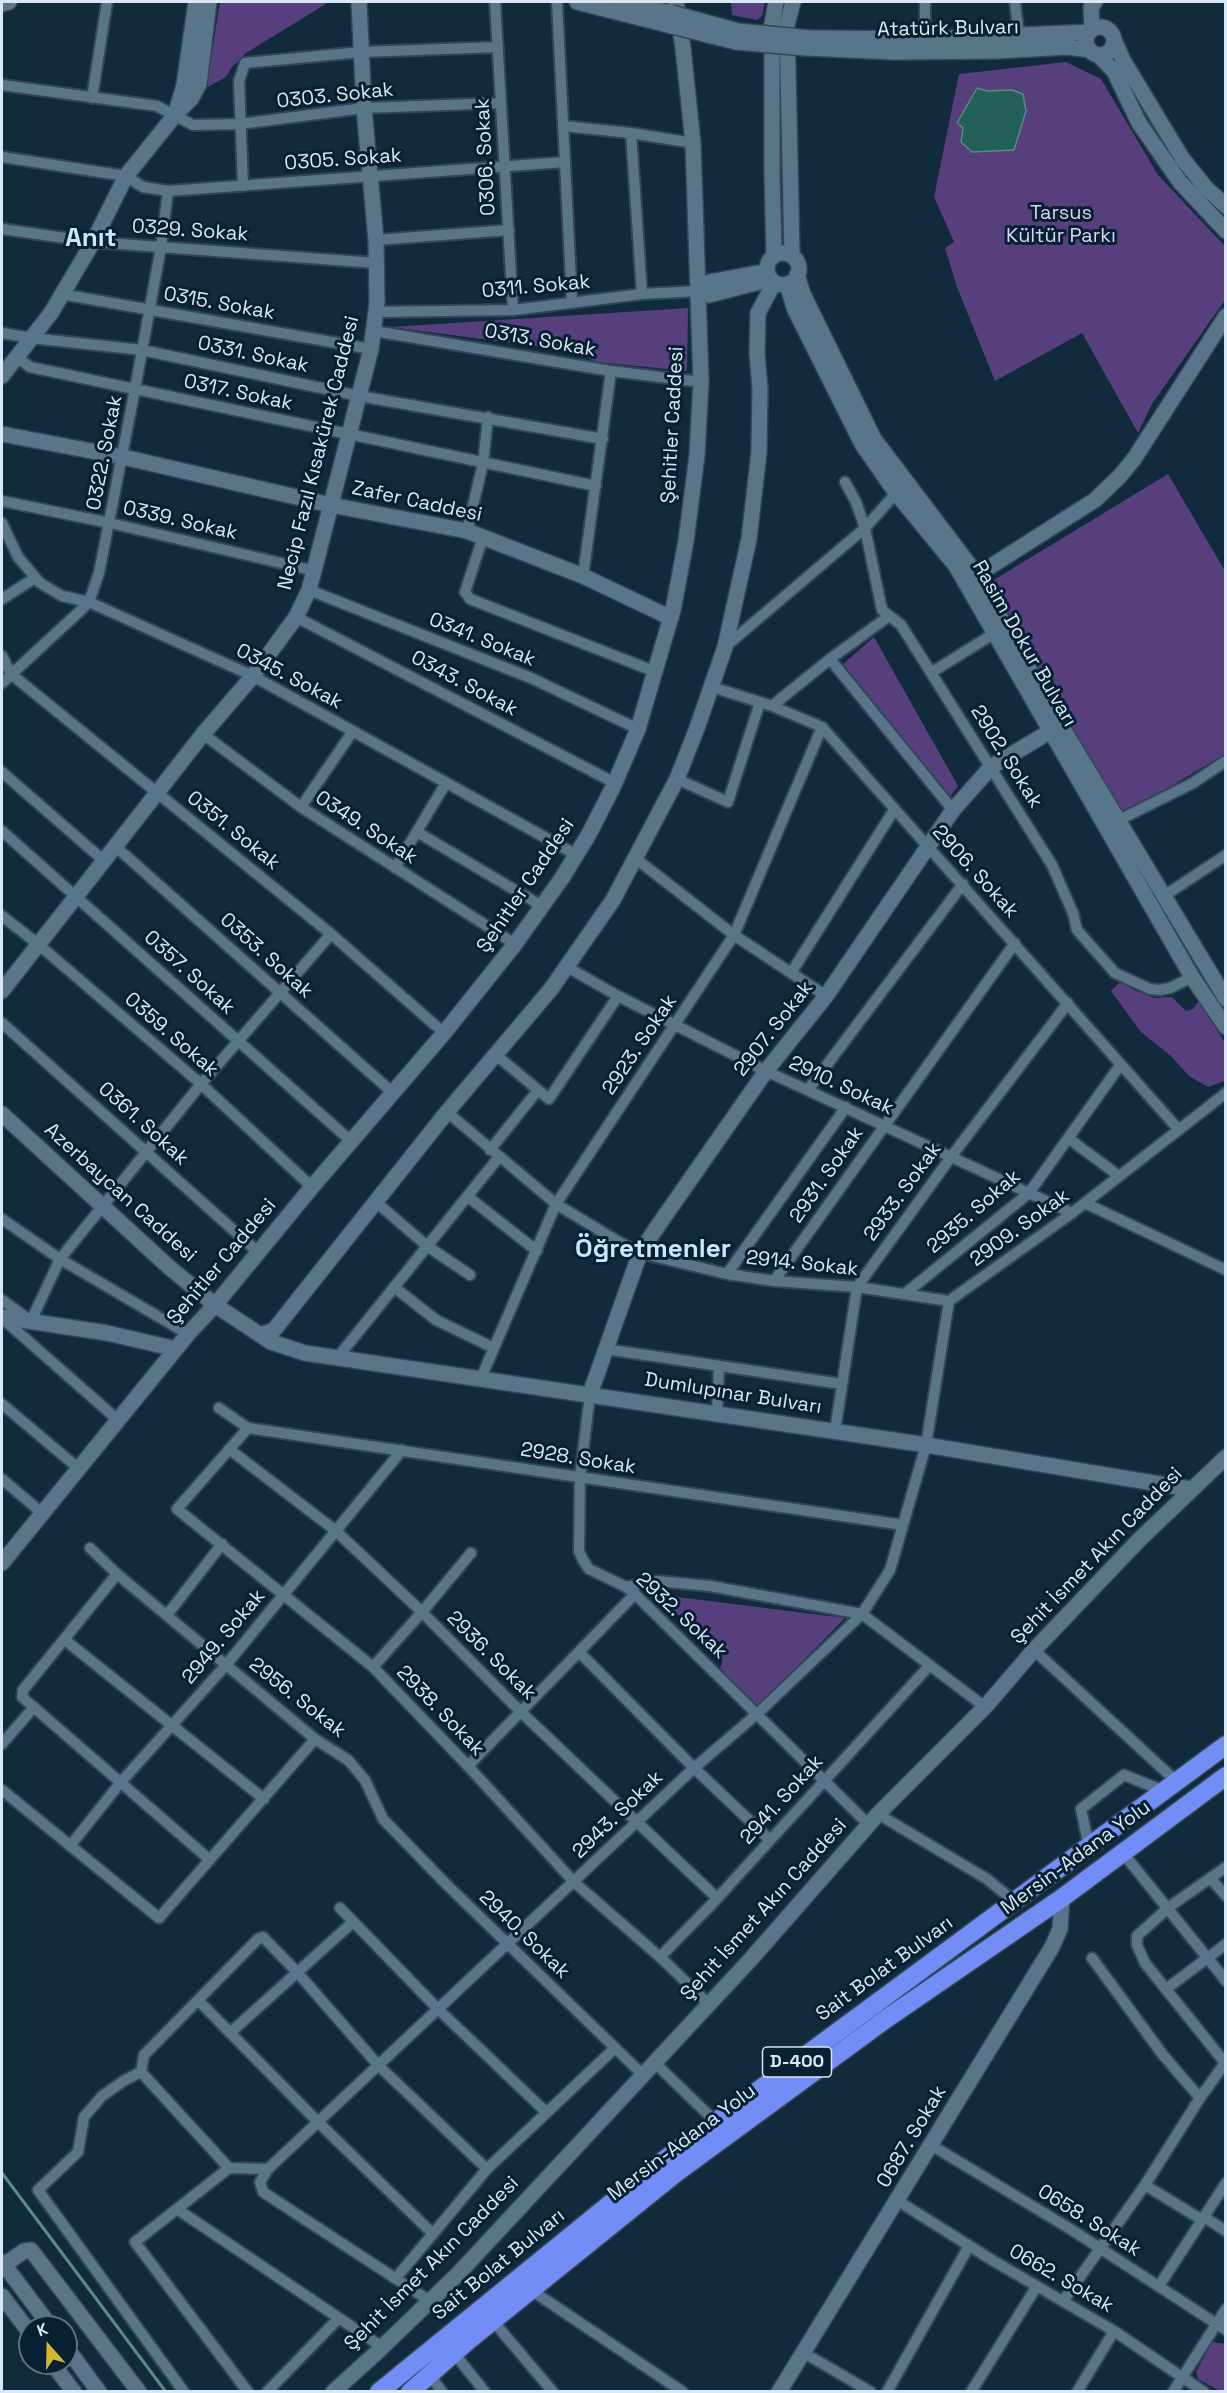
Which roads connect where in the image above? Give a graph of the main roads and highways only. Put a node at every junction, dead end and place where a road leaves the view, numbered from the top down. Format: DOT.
graph roads {
  1 [pos="1226,1745"];
  2 [pos="1226,1776"];
  3 [pos="379,2391"];
  4 [pos="411,2391"];
  1 -- 3 [label="highway, Sait Bolat Bulvarı / D-400"];
  2 -- 4 [label="highway, Mersin-Adana Yolu / D-400"];
}
